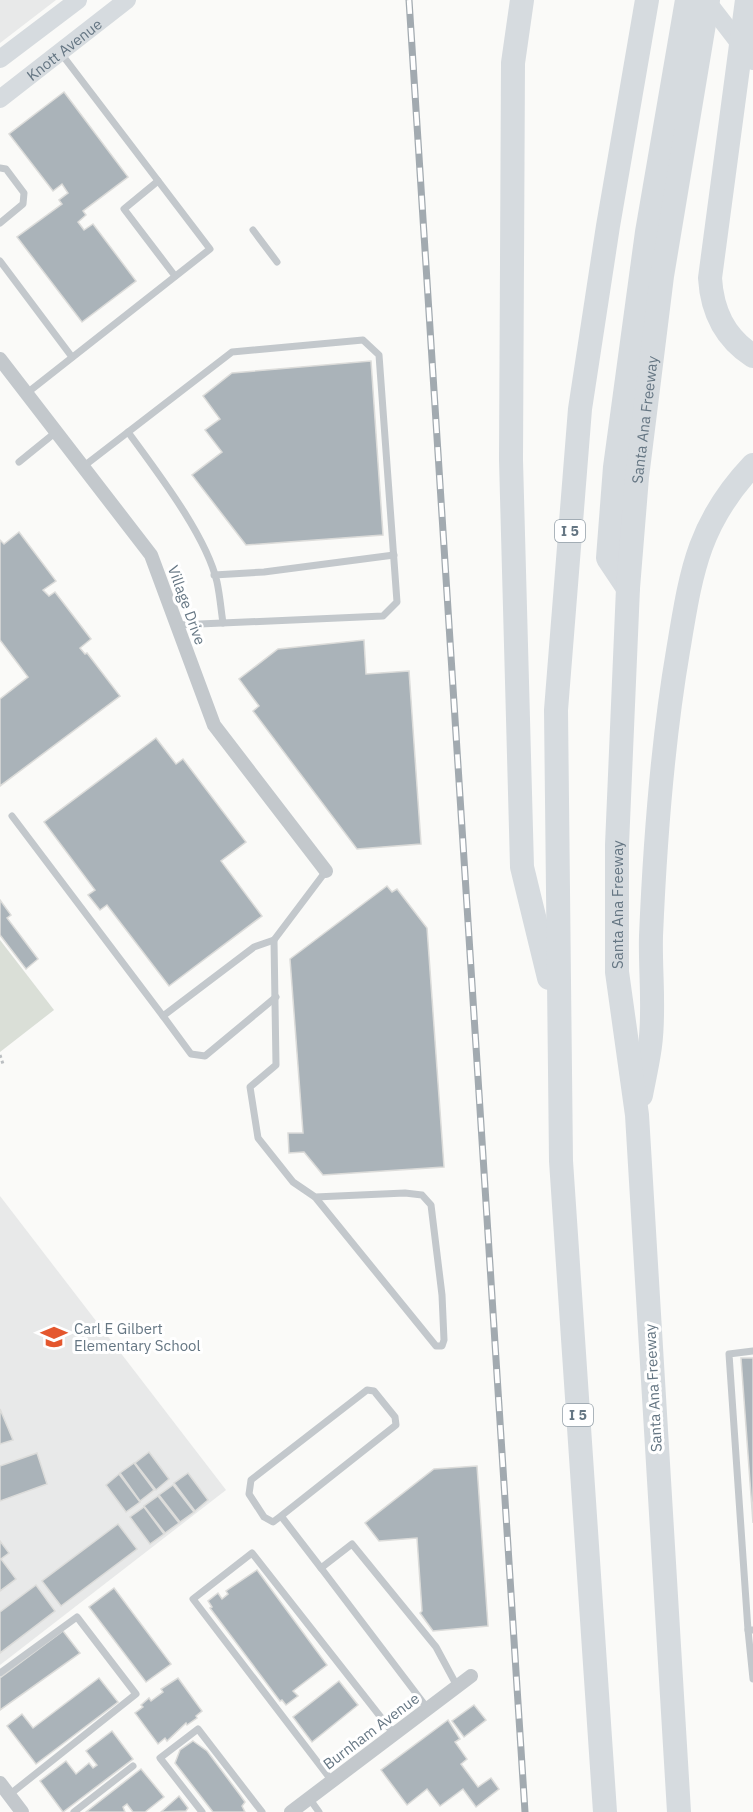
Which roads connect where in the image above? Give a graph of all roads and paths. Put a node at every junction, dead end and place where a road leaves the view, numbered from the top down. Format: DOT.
graph roads {
  1 [pos="78,0"];
  2 [pos="127,0"];
  3 [pos="522,0"];
  4 [pos="647,0"];
  5 [pos="687,0"];
  6 [pos="707,0"];
  7 [pos="747,0"];
  8 [pos="60,52"];
  9 [pos="0,59"];
  10 [pos="753,61"];
  11 [pos="684,79"];
  12 [pos="0,99"];
  13 [pos="0,168"];
  14 [pos="158,181"];
  15 [pos="0,224"];
  16 [pos="253,230"];
  17 [pos="0,261"];
  18 [pos="277,262"];
  19 [pos="175,276"];
  20 [pos="753,356"];
  21 [pos="72,357"];
  22 [pos="0,359"];
  23 [pos="27,393"];
  24 [pos="57,431"];
  25 [pos="128,432"];
  26 [pos="19,462"];
  27 [pos="753,465"];
  28 [pos="84,466"];
  29 [pos="394,555"];
  30 [pos="214,575"];
  31 [pos="223,623"];
  32 [pos="177,625"];
  33 [pos="12,816"];
  34 [pos="327,871"];
  35 [pos="274,940"];
  36 [pos="276,997"];
  37 [pos="163,1016"];
  38 [pos="559,1018"];
  39 [pos="0,1055"];
  40 [pos="3,1064"];
  41 [pos="637,1115"];
  42 [pos="315,1197"];
  43 [pos="753,1352"];
  44 [pos="281,1516"];
  45 [pos="321,1568"];
  46 [pos="750,1630"];
  47 [pos="0,1673"];
  48 [pos="471,1676"];
  49 [pos="753,1679"];
  50 [pos="458,1686"];
  51 [pos="672,1702"];
  52 [pos="428,1709"];
  53 [pos="394,1734"];
  54 [pos="133,1766"];
  55 [pos="332,1781"];
  56 [pos="0,1783"];
  57 [pos="9,1795"];
  58 [pos="309,1798"];
  59 [pos="21,1812"];
  60 [pos="74,1812"];
  61 [pos="202,1812"];
  62 [pos="262,1812"];
  63 [pos="291,1812"];
  64 [pos="320,1812"];
  65 [pos="605,1812"];
  66 [pos="679,1812"];
  67 [pos="693,1812"];
  1 -- 9 [label="main road, Knott Avenue"];
  2 -- 8 [label="main road, Knott Avenue"];
  3 -- 38 [label="highway"];
  4 -- 38 [label="highway, I 5"];
  5 -- 11 [label="highway"];
  6 -- 10 [label="main road"];
  6 -- 11 [label="highway, Santa Ana Freeway"];
  7 -- 20 [label="highway"];
  8 -- 12 [label="main road, Knott Avenue"];
  8 -- 14 [label="lane"];
  11 -- 41 [label="highway, Santa Ana Freeway"];
  13 -- 15 [label="lane"];
  14 -- 19 [label="lane"];
  14 -- 19 [label="lane"];
  16 -- 18 [label="lane"];
  17 -- 21 [label="lane"];
  19 -- 21 [label="lane"];
  21 -- 23 [label="lane"];
  22 -- 23 [label="street, Village Drive"];
  23 -- 24 [label="street, Village Drive"];
  24 -- 26 [label="lane"];
  24 -- 28 [label="street, Village Drive"];
  25 -- 28 [label="lane"];
  25 -- 29 [label="lane"];
  25 -- 30 [label="lane"];
  27 -- 41 [label="highway"];
  28 -- 32 [label="street, Village Drive"];
  29 -- 30 [label="lane"];
  29 -- 31 [label="lane"];
  30 -- 31 [label="lane"];
  31 -- 32 [label="lane"];
  32 -- 34 [label="street, Village Drive"];
  33 -- 37 [label="lane"];
  34 -- 35 [label="lane"];
  35 -- 36 [label="lane"];
  35 -- 37 [label="lane"];
  36 -- 37 [label="lane"];
  36 -- 42 [label="lane"];
  38 -- 65 [label="highway, I 5"];
  39 -- 40 [label="path"];
  41 -- 51 [label="highway, Santa Ana Freeway"];
  42 -- 42 [label="lane"];
  43 -- 46 [label="lane"];
  44 -- 44 [label="lane"];
  44 -- 45 [label="lane"];
  45 -- 50 [label="lane"];
  45 -- 52 [label="lane"];
  46 -- 49 [label="lane"];
  47 -- 57 [label="lane"];
  48 -- 50 [label="street, Burnham Avenue"];
  50 -- 52 [label="street, Burnham Avenue"];
  51 -- 66 [label="highway, Santa Ana Freeway"];
  51 -- 67 [label="highway"];
  52 -- 53 [label="street, Burnham Avenue"];
  53 -- 55 [label="street, Burnham Avenue"];
  53 -- 55 [label="lane"];
  54 -- 60 [label="lane"];
  55 -- 58 [label="street, Burnham Avenue"];
  56 -- 57 [label="street"];
  57 -- 59 [label="street"];
  58 -- 63 [label="street, Burnham Avenue"];
  58 -- 64 [label="lane"];
  61 -- 62 [label="lane"];
}
